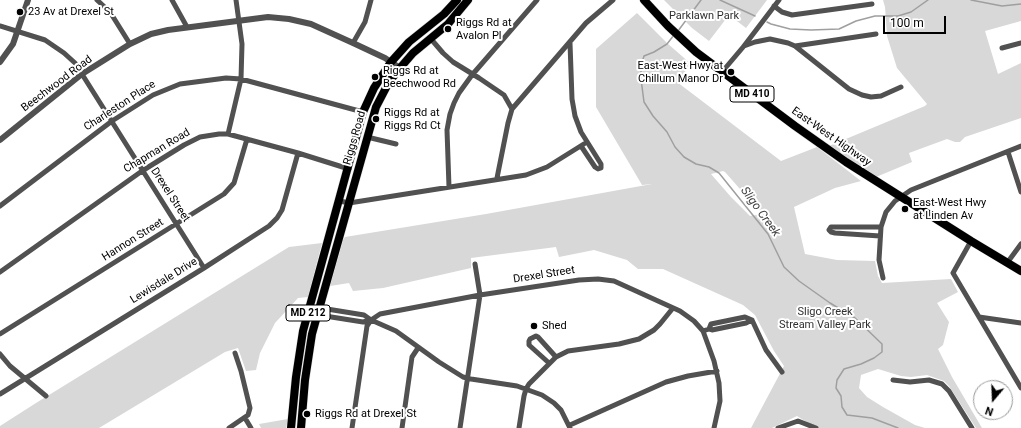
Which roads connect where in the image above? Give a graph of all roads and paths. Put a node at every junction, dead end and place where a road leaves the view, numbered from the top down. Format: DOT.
graph roads {
  1 [pos="28,0"];
  2 [pos="97,0"];
  3 [pos="172,0"];
  4 [pos="236,0"];
  5 [pos="371,0"];
  6 [pos="457,0"];
  7 [pos="468,0"];
  8 [pos="537,0"];
  9 [pos="613,0"];
  10 [pos="644,0"];
  11 [pos="778,0"];
  12 [pos="872,4"];
  13 [pos="774,6"];
  14 [pos="239,20"];
  15 [pos="0,26"];
  16 [pos="186,27"];
  17 [pos="18,31"];
  18 [pos="876,34"];
  19 [pos="431,38"];
  20 [pos="353,42"];
  21 [pos="570,43"];
  22 [pos="1021,43"];
  23 [pos="130,44"];
  24 [pos="744,46"];
  25 [pos="795,46"];
  26 [pos="1002,48"];
  27 [pos="0,62"];
  28 [pos="391,62"];
  29 [pos="400,68"];
  30 [pos="722,72"];
  31 [pos="82,74"];
  32 [pos="472,75"];
  33 [pos="241,79"];
  34 [pos="901,87"];
  35 [pos="512,109"];
  36 [pos="363,112"];
  37 [pos="112,121"];
  38 [pos="228,134"];
  39 [pos="367,137"];
  40 [pos="247,139"];
  41 [pos="0,140"];
  42 [pos="587,142"];
  43 [pos="396,144"];
  44 [pos="581,146"];
  45 [pos="1021,146"];
  46 [pos="1008,152"];
  47 [pos="298,153"];
  48 [pos="349,169"];
  49 [pos="142,171"];
  50 [pos="498,178"];
  51 [pos="449,187"];
  52 [pos="1021,192"];
  53 [pos="901,196"];
  54 [pos="340,201"];
  55 [pos="348,203"];
  56 [pos="0,206"];
  57 [pos="177,224"];
  58 [pos="881,227"];
  59 [pos="880,236"];
  60 [pos="971,241"];
  61 [pos="1021,244"];
  62 [pos="1007,263"];
  63 [pos="475,264"];
  64 [pos="204,268"];
  65 [pos="1021,270"];
  66 [pos="0,272"];
  67 [pos="883,278"];
  68 [pos="480,295"];
  69 [pos="673,308"];
  70 [pos="309,310"];
  71 [pos="319,312"];
  72 [pos="979,317"];
  73 [pos="371,320"];
  74 [pos="1021,323"];
  75 [pos="703,331"];
  76 [pos="0,334"];
  77 [pos="418,348"];
  78 [pos="0,354"];
  79 [pos="235,354"];
  80 [pos="556,357"];
  81 [pos="549,363"];
  82 [pos="717,371"];
  83 [pos="782,372"];
  84 [pos="26,378"];
  85 [pos="468,378"];
  86 [pos="893,380"];
  87 [pos="1021,388"];
  88 [pos="526,389"];
  89 [pos="0,394"];
  90 [pos="46,396"];
  91 [pos="245,418"];
  92 [pos="570,427"];
  93 [pos="229,428"];
  94 [pos="251,428"];
  95 [pos="291,428"];
  96 [pos="301,428"];
  97 [pos="352,428"];
  98 [pos="402,428"];
  99 [pos="460,428"];
  100 [pos="519,428"];
  101 [pos="714,428"];
  102 [pos="778,428"];
  103 [pos="816,428"];
  104 [pos="972,428"];
  1 -- 17 [label="street"];
  2 -- 23 [label="street"];
  3 -- 16 [label="street"];
  4 -- 14 [label="street"];
  5 -- 20 [label="street"];
  6 -- 28 [label="main road, Riggs Road / MD 212"];
  7 -- 19 [label="main road, Riggs Road / MD 212"];
  8 -- 32 [label="street"];
  9 -- 21 [label="street"];
  10 -- 30 [label="main road, East-West Highway / MD 410"];
  11 -- 13 [label="street"];
  12 -- 13 [label="street"];
  13 -- 24 [label="street"];
  14 -- 16 [label="street, Beechwood Road"];
  14 -- 20 [label="street, Beechwood Road"];
  14 -- 33 [label="street"];
  15 -- 17 [label="street, Drexel Street"];
  16 -- 23 [label="street, Beechwood Road"];
  17 -- 27 [label="street"];
  17 -- 31 [label="street, Drexel Street"];
  18 -- 25 [label="street"];
  19 -- 29 [label="main road, Riggs Road / MD 212"];
  19 -- 32 [label="street"];
  20 -- 28 [label="street, Beechwood Road"];
  21 -- 35 [label="street"];
  21 -- 42 [label="street"];
  22 -- 26 [label="street"];
  23 -- 31 [label="street, Beechwood Road"];
  24 -- 25 [label="street"];
  24 -- 30 [label="street"];
  25 -- 34 [label="street"];
  28 -- 29 [label="street, Beechwood Road"];
  28 -- 36 [label="main road, Riggs Road / MD 212"];
  29 -- 39 [label="main road, Riggs Road / MD 212"];
  30 -- 53 [label="main road, East-West Highway / MD 410"];
  31 -- 37 [label="street, Drexel Street"];
  31 -- 41 [label="street, Beechwood Road"];
  32 -- 35 [label="street"];
  32 -- 51 [label="street"];
  33 -- 36 [label="street, Charleston Place"];
  33 -- 37 [label="street, Charleston Place"];
  33 -- 38 [label="street"];
  35 -- 50 [label="street"];
  36 -- 48 [label="main road, Riggs Road / MD 212"];
  37 -- 49 [label="street, Drexel Street"];
  37 -- 56 [label="street, Charleston Place"];
  38 -- 40 [label="street, Chapman Road"];
  38 -- 49 [label="street, Chapman Road"];
  39 -- 43 [label="street"];
  39 -- 55 [label="main road, Riggs Road / MD 212"];
  40 -- 47 [label="street, Chapman Road"];
  40 -- 57 [label="street, Hannon Street"];
  42 -- 44 [label="street"];
  42 -- 44 [label="street"];
  44 -- 50 [label="street"];
  45 -- 46 [label="street"];
  46 -- 52 [label="street"];
  46 -- 53 [label="street"];
  47 -- 48 [label="street, Chapman Road"];
  47 -- 64 [label="street, Lewisdale Drive"];
  48 -- 54 [label="main road, Riggs Road / MD 212"];
  49 -- 57 [label="street, Drexel Street"];
  49 -- 66 [label="street, Chapman Road"];
  50 -- 51 [label="street"];
  51 -- 55 [label="street"];
  53 -- 58 [label="street"];
  53 -- 60 [label="main road, East-West Highway / MD 410"];
  54 -- 55 [label="street"];
  54 -- 70 [label="main road, Riggs Road / MD 212"];
  55 -- 71 [label="main road, Riggs Road / MD 212"];
  57 -- 64 [label="street, Drexel Street"];
  57 -- 76 [label="street, Hannon Street"];
  58 -- 59 [label="street"];
  58 -- 59 [label="street"];
  59 -- 67 [label="street"];
  60 -- 62 [label="main road, East-West Highway / MD 410"];
  60 -- 72 [label="street"];
  61 -- 62 [label="street"];
  62 -- 65 [label="main road, East-West Highway / MD 410"];
  63 -- 68 [label="street"];
  64 -- 84 [label="street, Lewisdale Drive"];
  68 -- 69 [label="street, Drexel Street"];
  68 -- 73 [label="street, Drexel Street"];
  68 -- 85 [label="street"];
  69 -- 75 [label="street, Drexel Street"];
  69 -- 80 [label="street"];
  70 -- 71 [label="street"];
  70 -- 95 [label="main road, Riggs Road / MD 212"];
  71 -- 73 [label="street"];
  71 -- 96 [label="main road, Riggs Road / MD 212"];
  72 -- 74 [label="street"];
  72 -- 87 [label="street"];
  73 -- 77 [label="street"];
  73 -- 97 [label="street"];
  75 -- 82 [label="street"];
  75 -- 83 [label="street"];
  77 -- 85 [label="street"];
  77 -- 98 [label="street"];
  78 -- 84 [label="street"];
  79 -- 91 [label="street"];
  80 -- 81 [label="street"];
  80 -- 81 [label="street"];
  81 -- 88 [label="street"];
  82 -- 92 [label="street"];
  82 -- 101 [label="street"];
  84 -- 89 [label="street, Lewisdale Drive"];
  84 -- 90 [label="street"];
  85 -- 88 [label="street"];
  85 -- 99 [label="street"];
  86 -- 104 [label="street"];
  88 -- 92 [label="street"];
  88 -- 100 [label="street"];
  91 -- 93 [label="street"];
  91 -- 94 [label="street"];
  102 -- 103 [label="street"];
}
